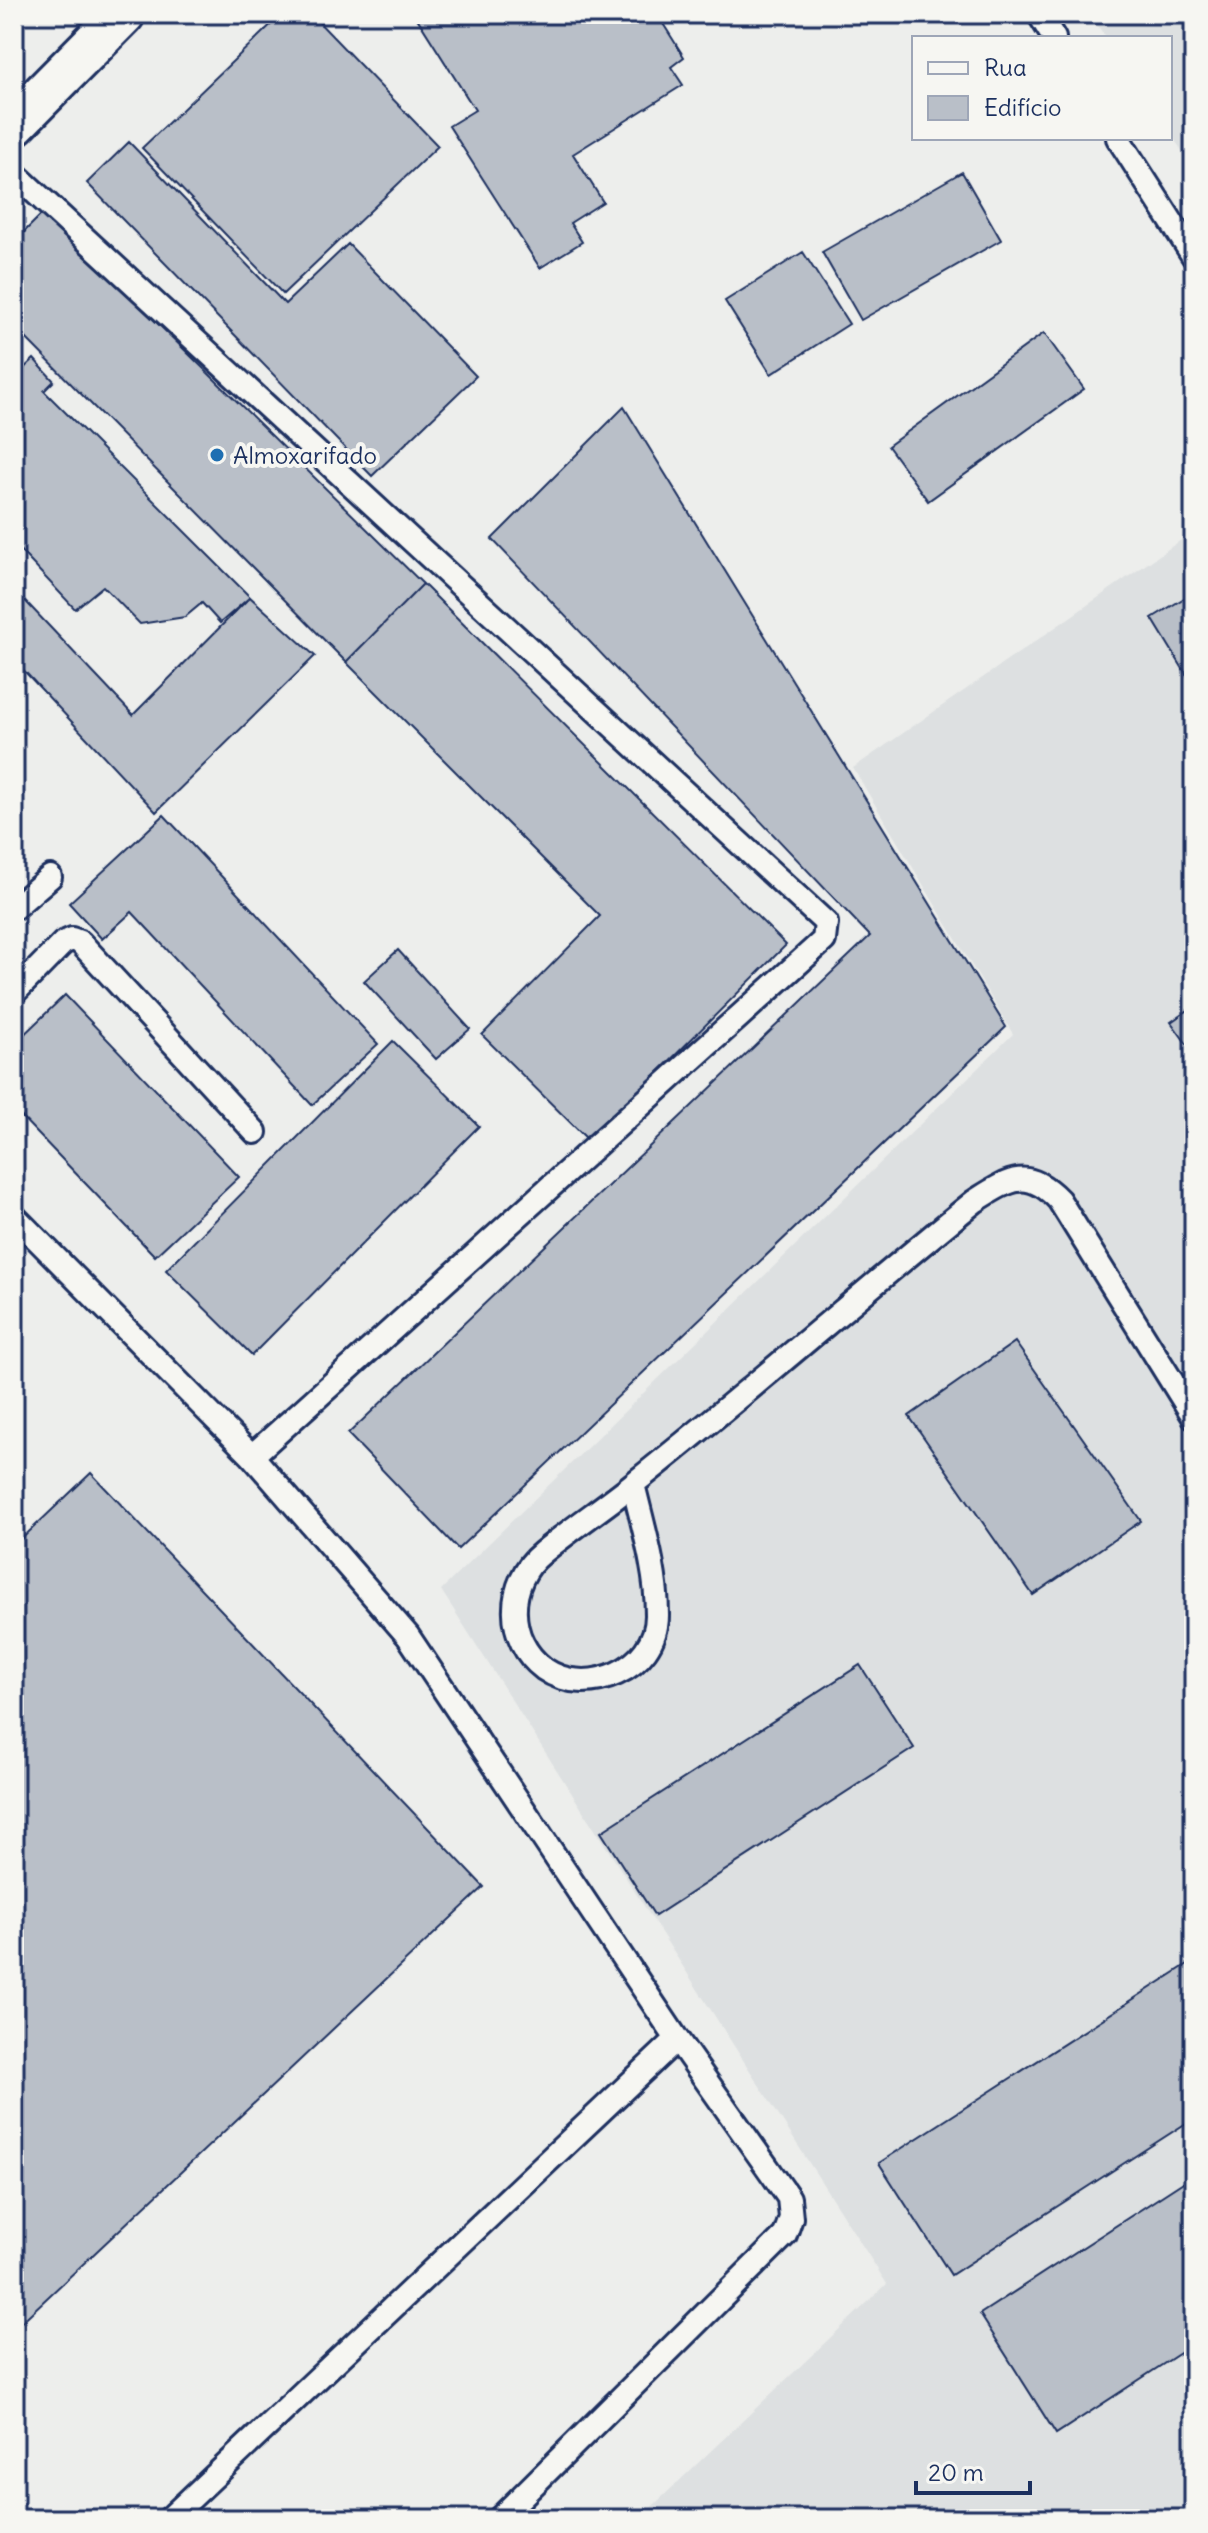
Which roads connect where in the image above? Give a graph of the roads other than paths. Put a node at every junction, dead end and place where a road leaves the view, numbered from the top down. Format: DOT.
graph roads {
  1 [pos="123,14"];
  2 [pos="1039,14"];
  3 [pos="1053,36"];
  4 [pos="14,124"];
  5 [pos="1119,140"];
  6 [pos="14,173"];
  7 [pos="1194,257"];
  8 [pos="50,877"];
  9 [pos="14,908"];
  10 [pos="14,993"];
  11 [pos="255,1132"];
  12 [pos="15,1219"];
  13 [pos="1194,1417"];
  14 [pos="252,1456"];
  15 [pos="633,1484"];
  16 [pos="677,2039"];
  17 [pos="169,2519"];
  18 [pos="499,2519"];
  1 -- 4 [label="street"];
  2 -- 3 [label="lane"];
  5 -- 7 [label="lane"];
  6 -- 14 [label="lane"];
  8 -- 9 [label="lane"];
  10 -- 11 [label="lane"];
  12 -- 14 [label="lane"];
  13 -- 15 [label="lane"];
  14 -- 16 [label="lane"];
  15 -- 15 [label="lane"];
  16 -- 17 [label="lane"];
  16 -- 18 [label="lane"];
}
